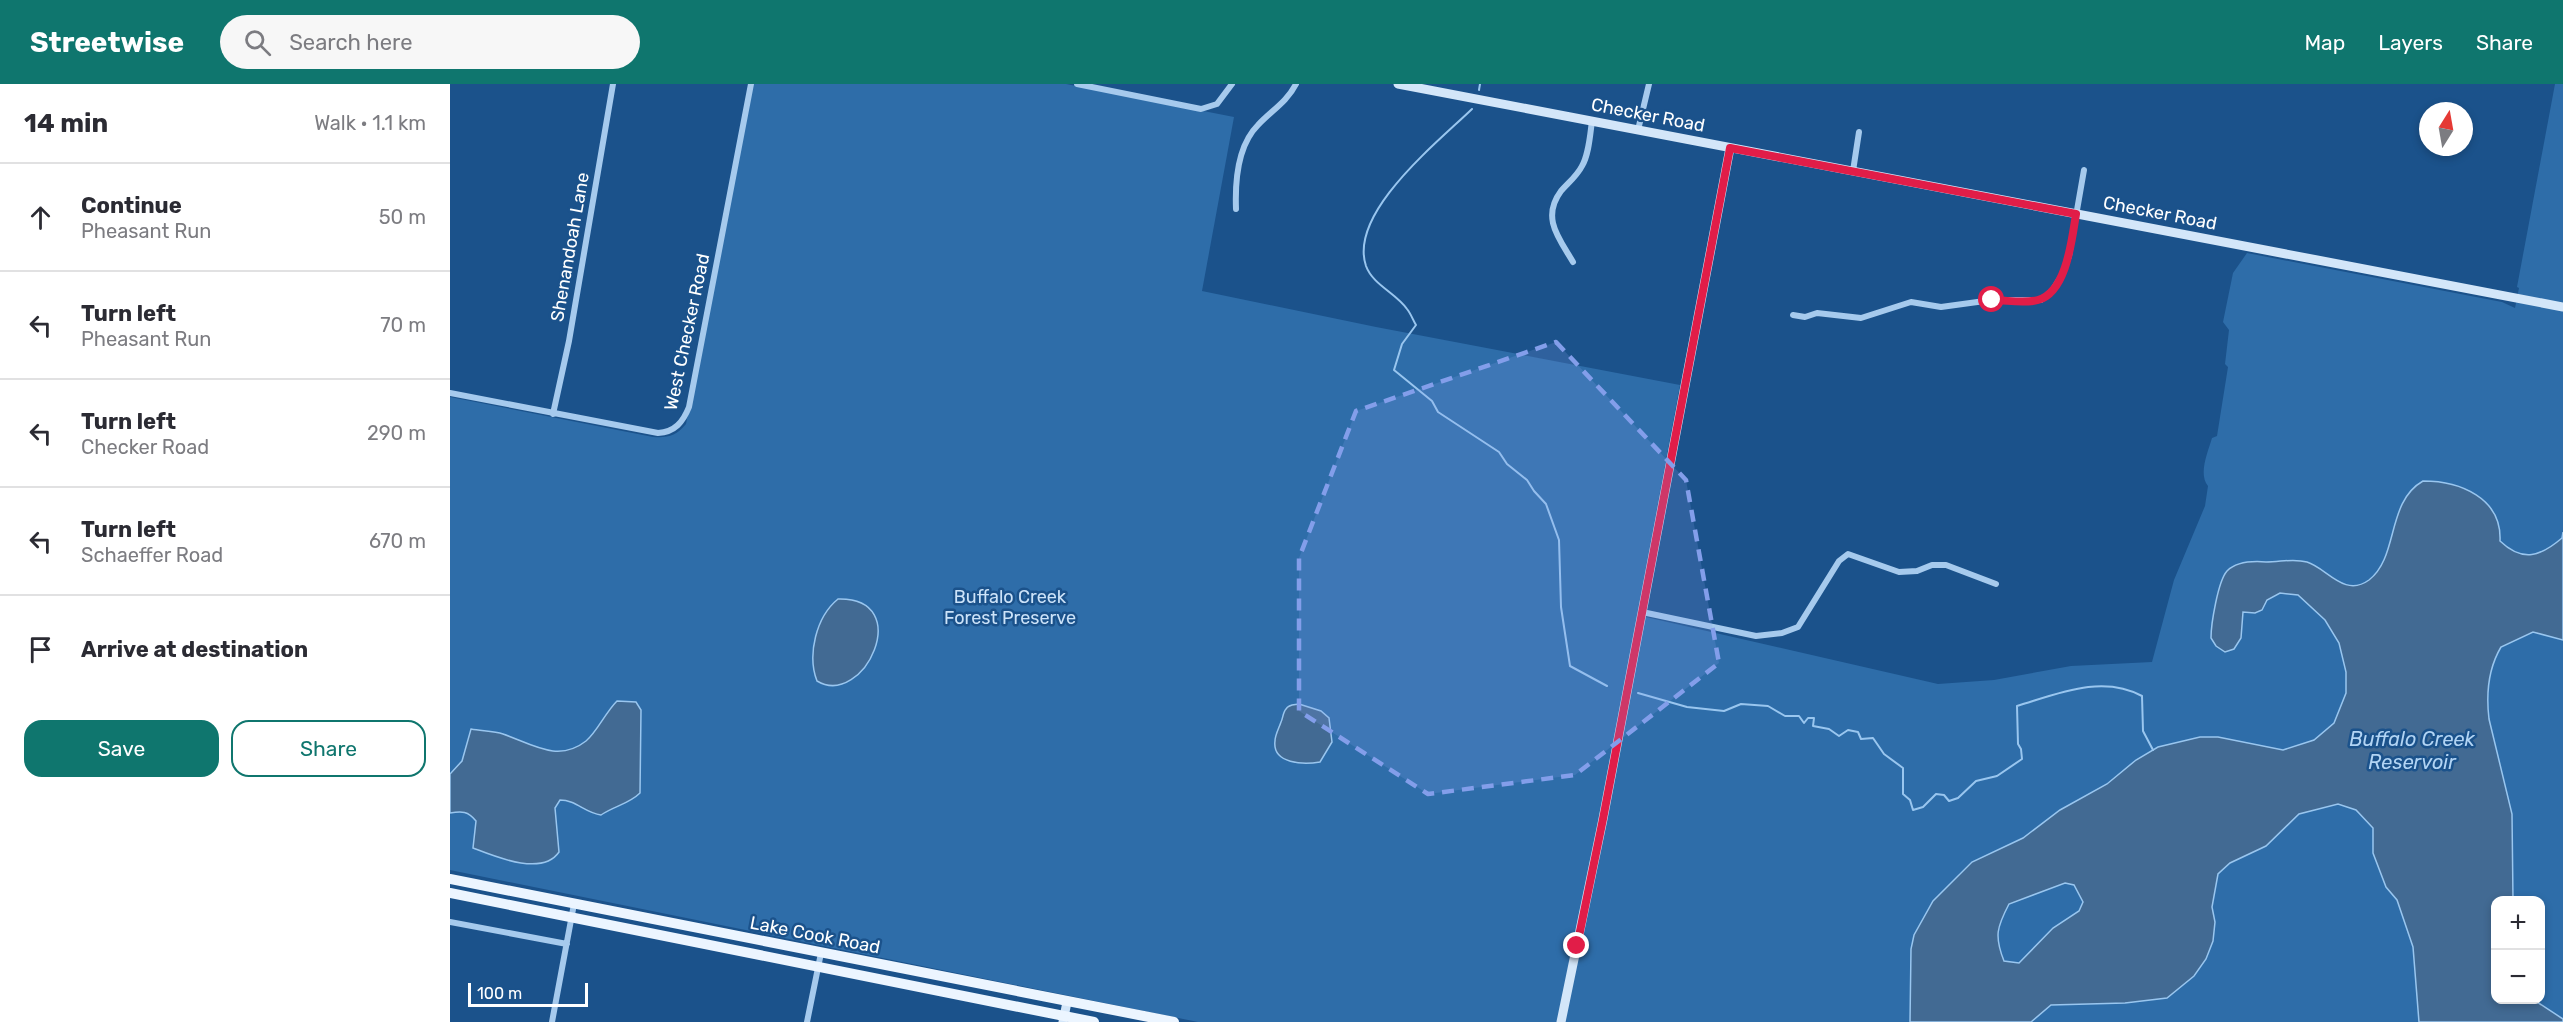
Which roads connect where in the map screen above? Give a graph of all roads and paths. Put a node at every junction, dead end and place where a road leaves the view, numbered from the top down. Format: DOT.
graph roads {
  1 [pos="613,84"];
  2 [pos="751,84"];
  3 [pos="1077,84"];
  4 [pos="1232,84"];
  5 [pos="1296,84"];
  6 [pos="1398,84"];
  7 [pos="1649,84"];
  8 [pos="1592,121"];
  9 [pos="1638,130"];
  10 [pos="1859,132"];
  11 [pos="1730,148"];
  12 [pos="2084,170"];
  13 [pos="1853,171"];
  14 [pos="1236,209"];
  15 [pos="2076,214"];
  16 [pos="1574,262"];
  17 [pos="2563,308"];
  18 [pos="1793,315"];
  19 [pos="450,393"];
  20 [pos="553,414"];
  21 [pos="1996,584"];
  22 [pos="1642,612"];
  23 [pos="450,879"];
  24 [pos="450,893"];
  25 [pos="574,904"];
  26 [pos="572,917"];
  27 [pos="450,922"];
  28 [pos="567,944"];
  29 [pos="821,953"];
  30 [pos="818,967"];
  31 [pos="1067,1002"];
  32 [pos="1063,1019"];
  33 [pos="552,1022"];
  34 [pos="807,1022"];
  35 [pos="1094,1022"];
  36 [pos="1174,1022"];
  37 [pos="1561,1022"];
  1 -- 20 [label="street, Shenandoah Lane"];
  2 -- 20 [label="street, West Checker Road"];
  3 -- 4 [label="street"];
  5 -- 14 [label="street"];
  6 -- 8 [label="street, Checker Road"];
  7 -- 9 [label="street"];
  8 -- 9 [label="street, Checker Road"];
  8 -- 16 [label="street"];
  9 -- 11 [label="street, Checker Road"];
  10 -- 13 [label="street"];
  11 -- 13 [label="street, Checker Road"];
  11 -- 22 [label="street"];
  12 -- 15 [label="street"];
  13 -- 15 [label="street, Checker Road"];
  15 -- 17 [label="street, Checker Road"];
  15 -- 18 [label="street"];
  19 -- 20 [label="street, West Checker Road"];
  21 -- 22 [label="street"];
  22 -- 37 [label="street"];
  23 -- 25 [label="main road, Lake Cook Road"];
  24 -- 26 [label="main road, Lake Cook Road"];
  25 -- 26 [label="street"];
  25 -- 29 [label="main road, Lake Cook Road"];
  26 -- 28 [label="street"];
  26 -- 30 [label="main road, Lake Cook Road"];
  27 -- 28 [label="street"];
  28 -- 33 [label="street"];
  29 -- 30 [label="street"];
  29 -- 31 [label="main road, Lake Cook Road"];
  30 -- 32 [label="main road, Lake Cook Road"];
  30 -- 34 [label="street"];
  31 -- 32 [label="street"];
  31 -- 36 [label="main road, Lake Cook Road"];
  32 -- 35 [label="main road, Lake Cook Road"];
}
